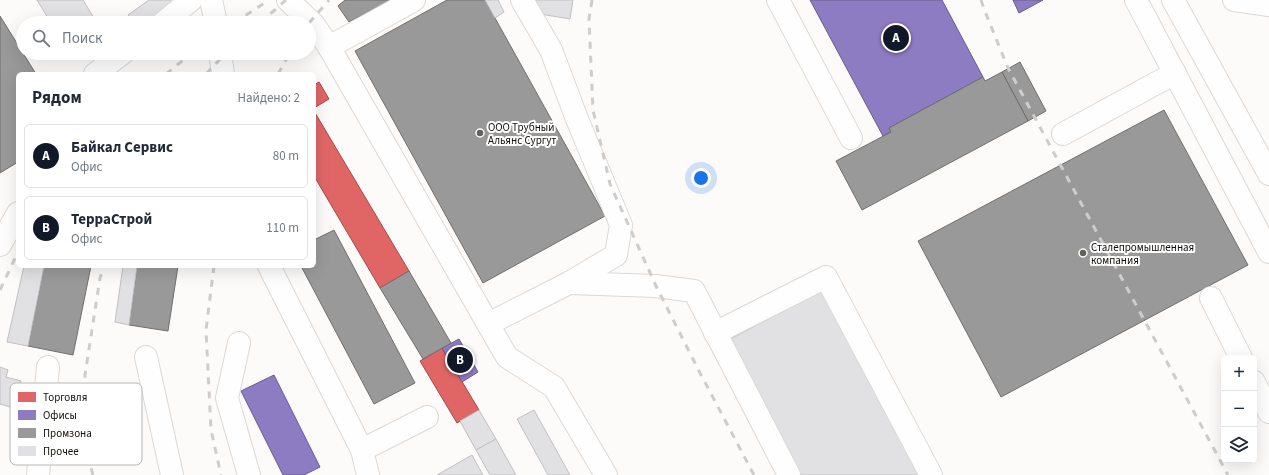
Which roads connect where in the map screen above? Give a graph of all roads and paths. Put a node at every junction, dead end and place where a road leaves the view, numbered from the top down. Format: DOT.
graph roads {
  1 [pos="191,0"];
  2 [pos="210,0"];
  3 [pos="288,0"];
  4 [pos="414,0"];
  5 [pos="522,0"];
  6 [pos="778,0"];
  7 [pos="1136,0"];
  8 [pos="1173,0"];
  9 [pos="1234,0"];
  10 [pos="1269,5"];
  11 [pos="172,16"];
  12 [pos="214,16"];
  13 [pos="305,16"];
  14 [pos="316,28"];
  15 [pos="329,47"];
  16 [pos="114,60"];
  17 [pos="221,60"];
  18 [pos="98,72"];
  19 [pos="223,72"];
  20 [pos="1175,73"];
  21 [pos="1063,134"];
  22 [pos="851,138"];
  23 [pos="1269,174"];
  24 [pos="16,217"];
  25 [pos="0,245"];
  26 [pos="1269,252"];
  27 [pos="270,268"];
  28 [pos="569,283"];
  29 [pos="1211,298"];
  30 [pos="488,324"];
  31 [pos="715,333"];
  32 [pos="239,343"];
  33 [pos="1240,355"];
  34 [pos="146,357"];
  35 [pos="48,367"];
  36 [pos="47,383"];
  37 [pos="1257,388"];
  38 [pos="1269,412"];
  39 [pos="427,417"];
  40 [pos="362,450"];
  41 [pos="39,465"];
  42 [pos="38,475"];
  43 [pos="172,475"];
  44 [pos="249,475"];
  45 [pos="368,475"];
  46 [pos="606,475"];
  47 [pos="789,475"];
  48 [pos="931,475"];
  1 -- 11 [label="lane"];
  2 -- 12 [label="lane"];
  3 -- 13 [label="lane"];
  4 -- 15 [label="lane"];
  5 -- 28 [label="lane"];
  6 -- 22 [label="lane"];
  7 -- 20 [label="lane"];
  8 -- 23 [label="lane"];
  9 -- 10 [label="lane"];
  14 -- 15 [label="lane"];
  15 -- 30 [label="lane"];
  16 -- 18 [label="lane"];
  17 -- 19 [label="lane"];
  20 -- 21 [label="lane"];
  20 -- 26 [label="lane"];
  24 -- 25 [label="lane"];
  27 -- 40 [label="lane"];
  28 -- 30 [label="lane"];
  28 -- 31 [label="lane"];
  29 -- 33 [label="lane"];
  30 -- 46 [label="lane"];
  31 -- 47 [label="lane"];
  31 -- 48 [label="lane"];
  32 -- 44 [label="lane"];
  34 -- 43 [label="lane"];
  35 -- 36 [label="lane"];
  37 -- 38 [label="lane"];
  39 -- 40 [label="lane"];
  40 -- 45 [label="lane"];
  41 -- 42 [label="lane"];
}
